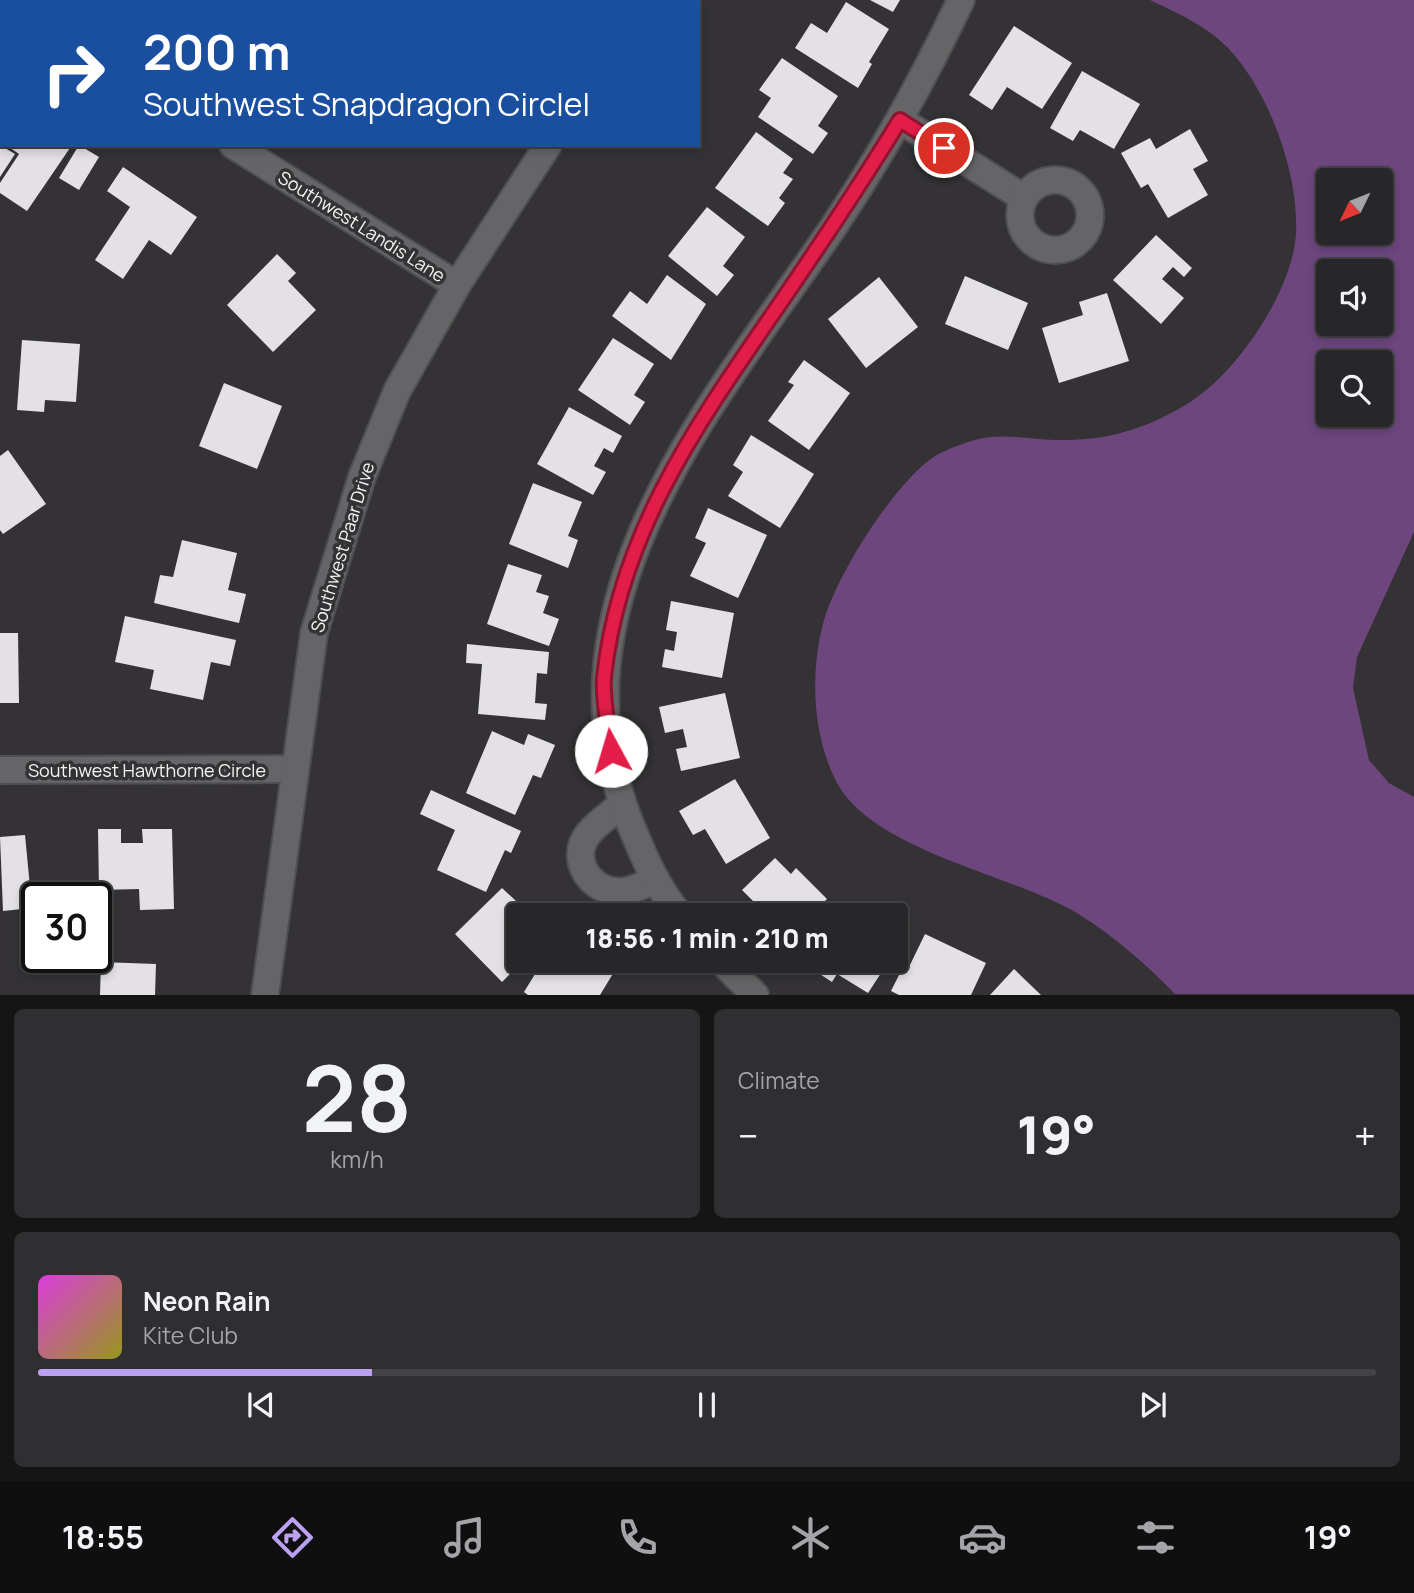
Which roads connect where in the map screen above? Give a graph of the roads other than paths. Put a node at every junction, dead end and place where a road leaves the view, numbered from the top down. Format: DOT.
graph roads {
  1 [pos="961,0"];
  2 [pos="900,120"];
  3 [pos="236,147"];
  4 [pos="547,147"];
  5 [pos="1024,198"];
  6 [pos="457,285"];
  7 [pos="293,769"];
  8 [pos="0,770"];
  9 [pos="622,804"];
  10 [pos="656,880"];
  11 [pos="669,903"];
  12 [pos="733,973"];
  13 [pos="265,995"];
  14 [pos="755,995"];
  1 -- 2 [label="street"];
  2 -- 5 [label="street"];
  2 -- 9 [label="street"];
  3 -- 6 [label="street, Southwest Landis Lane"];
  4 -- 6 [label="street, Southwest Paar Drive"];
  6 -- 7 [label="street, Southwest Paar Drive"];
  7 -- 8 [label="street, Southwest Hawthorne Circle"];
  7 -- 13 [label="street, Southwest Paar Drive"];
  9 -- 10 [label="street"];
  9 -- 10 [label="street"];
  10 -- 11 [label="street"];
  12 -- 14 [label="street"];
}
